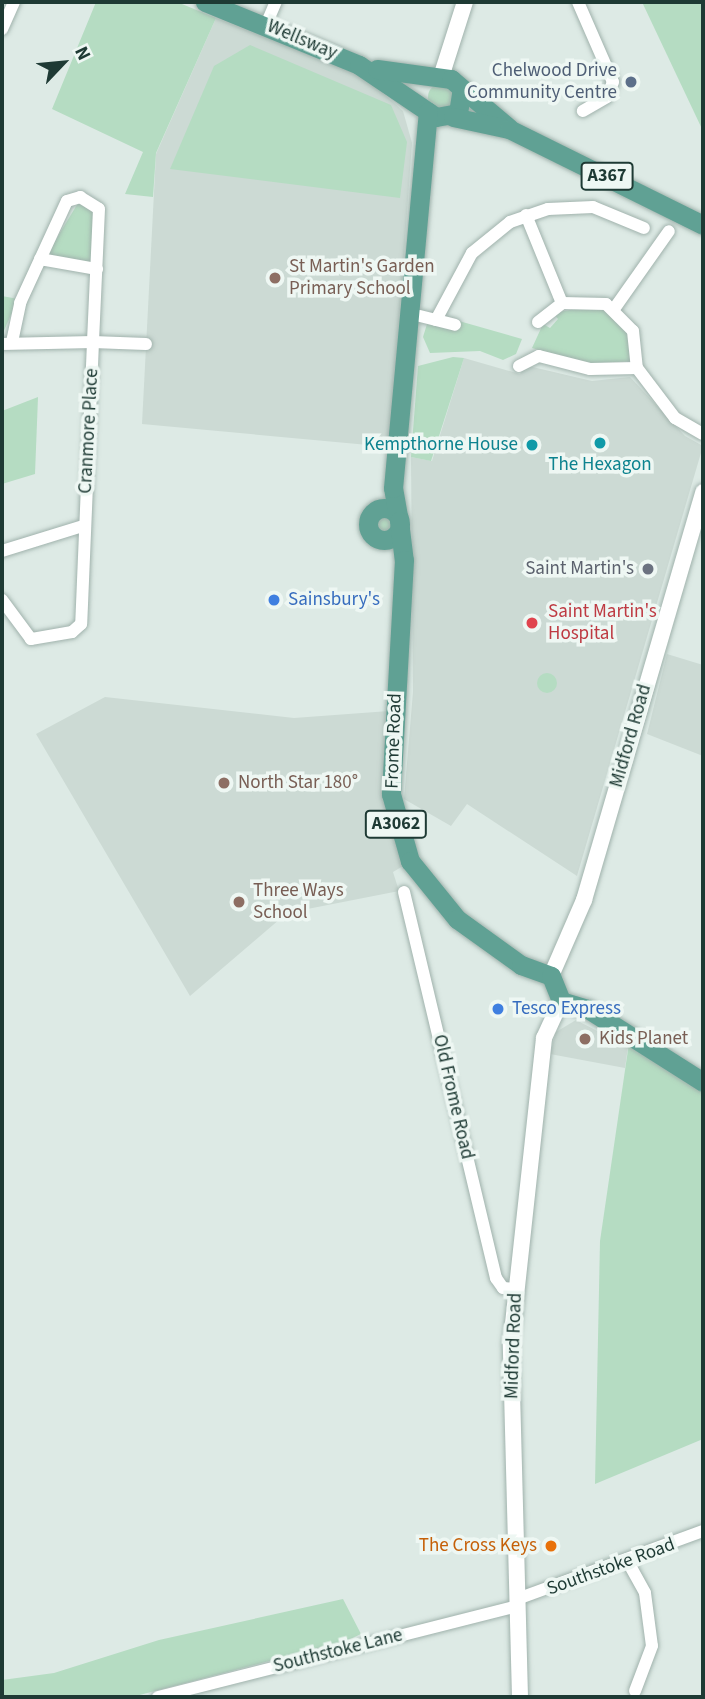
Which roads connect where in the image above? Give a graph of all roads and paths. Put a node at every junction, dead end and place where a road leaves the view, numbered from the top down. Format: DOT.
graph roads {
  1 [pos="14,2"];
  2 [pos="205,2"];
  3 [pos="275,2"];
  4 [pos="465,2"];
  5 [pos="578,2"];
  6 [pos="266,25"];
  7 [pos="2,29"];
  8 [pos="359,65"];
  9 [pos="449,82"];
  10 [pos="426,109"];
  11 [pos="583,111"];
  12 [pos="451,117"];
  13 [pos="509,129"];
  14 [pos="421,172"];
  15 [pos="526,215"];
  16 [pos="703,225"];
  17 [pos="645,228"];
  18 [pos="668,230"];
  19 [pos="40,260"];
  20 [pos="97,268"];
  21 [pos="562,303"];
  22 [pos="614,309"];
  23 [pos="420,316"];
  24 [pos="436,320"];
  25 [pos="538,322"];
  26 [pos="455,325"];
  27 [pos="93,342"];
  28 [pos="7,343"];
  29 [pos="146,344"];
  30 [pos="519,366"];
  31 [pos="637,368"];
  32 [pos="703,434"];
  33 [pos="400,453"];
  34 [pos="703,492"];
  35 [pos="376,510"];
  36 [pos="399,519"];
  37 [pos="83,526"];
  38 [pos="378,539"];
  39 [pos="2,551"];
  40 [pos="2,600"];
  41 [pos="401,600"];
  42 [pos="404,892"];
  43 [pos="551,976"];
  44 [pos="561,1001"];
  45 [pos="703,1082"];
  46 [pos="515,1289"];
  47 [pos="703,1531"];
  48 [pos="628,1562"];
  49 [pos="517,1603"];
  50 [pos="635,1691"];
  51 [pos="158,1697"];
  52 [pos="520,1697"];
  1 -- 7 [label="street"];
  2 -- 6 [label="main road, Wellsway / A367"];
  3 -- 6 [label="street"];
  4 -- 9 [label="main road"];
  5 -- 11 [label="street"];
  6 -- 8 [label="main road, Wellsway / A367"];
  8 -- 9 [label="main road, Wellsway / A367"];
  8 -- 10 [label="main road, Wellsway / A367"];
  9 -- 10 [label="main road"];
  9 -- 12 [label="main road"];
  9 -- 13 [label="main road, Wellsway / A367"];
  10 -- 12 [label="main road, Wellsway"];
  10 -- 14 [label="main road, Frome Road / A3062"];
  12 -- 13 [label="main road, Wellsway / A367"];
  12 -- 14 [label="main road, Frome Road / A3062"];
  13 -- 16 [label="main road, Wellsway / A367"];
  14 -- 33 [label="main road, Frome Road / A3062"];
  15 -- 17 [label="street"];
  15 -- 21 [label="street"];
  15 -- 24 [label="street"];
  18 -- 22 [label="street"];
  19 -- 20 [label="street"];
  19 -- 20 [label="street"];
  19 -- 28 [label="street"];
  20 -- 27 [label="street"];
  21 -- 22 [label="street"];
  21 -- 25 [label="street"];
  22 -- 31 [label="street"];
  23 -- 24 [label="street"];
  24 -- 26 [label="street"];
  27 -- 28 [label="street, Cranmore Place"];
  27 -- 29 [label="street"];
  27 -- 37 [label="street, Cranmore Place"];
  30 -- 31 [label="street"];
  31 -- 32 [label="street"];
  33 -- 35 [label="main road, Frome Road / A3062"];
  33 -- 36 [label="main road, Frome Road / A3062"];
  34 -- 43 [label="main road, Midford Road"];
  35 -- 36 [label="main road"];
  35 -- 38 [label="main road, Frome Road"];
  36 -- 38 [label="main road"];
  36 -- 41 [label="main road, Frome Road / A3062"];
  37 -- 39 [label="street"];
  37 -- 40 [label="street, Cranmore Place"];
  38 -- 41 [label="main road, Frome Road / A3062"];
  41 -- 43 [label="main road, Frome Road / A3062"];
  42 -- 46 [label="street, Old Frome Road"];
  43 -- 44 [label="main road"];
  44 -- 45 [label="main road"];
  44 -- 46 [label="main road, Midford Road"];
  46 -- 49 [label="main road, Midford Road"];
  47 -- 48 [label="street, Southstoke Road"];
  48 -- 49 [label="street, Southstoke Road"];
  48 -- 50 [label="street"];
  49 -- 51 [label="street, Southstoke Lane"];
  49 -- 52 [label="main road, Midford Road"];
}
